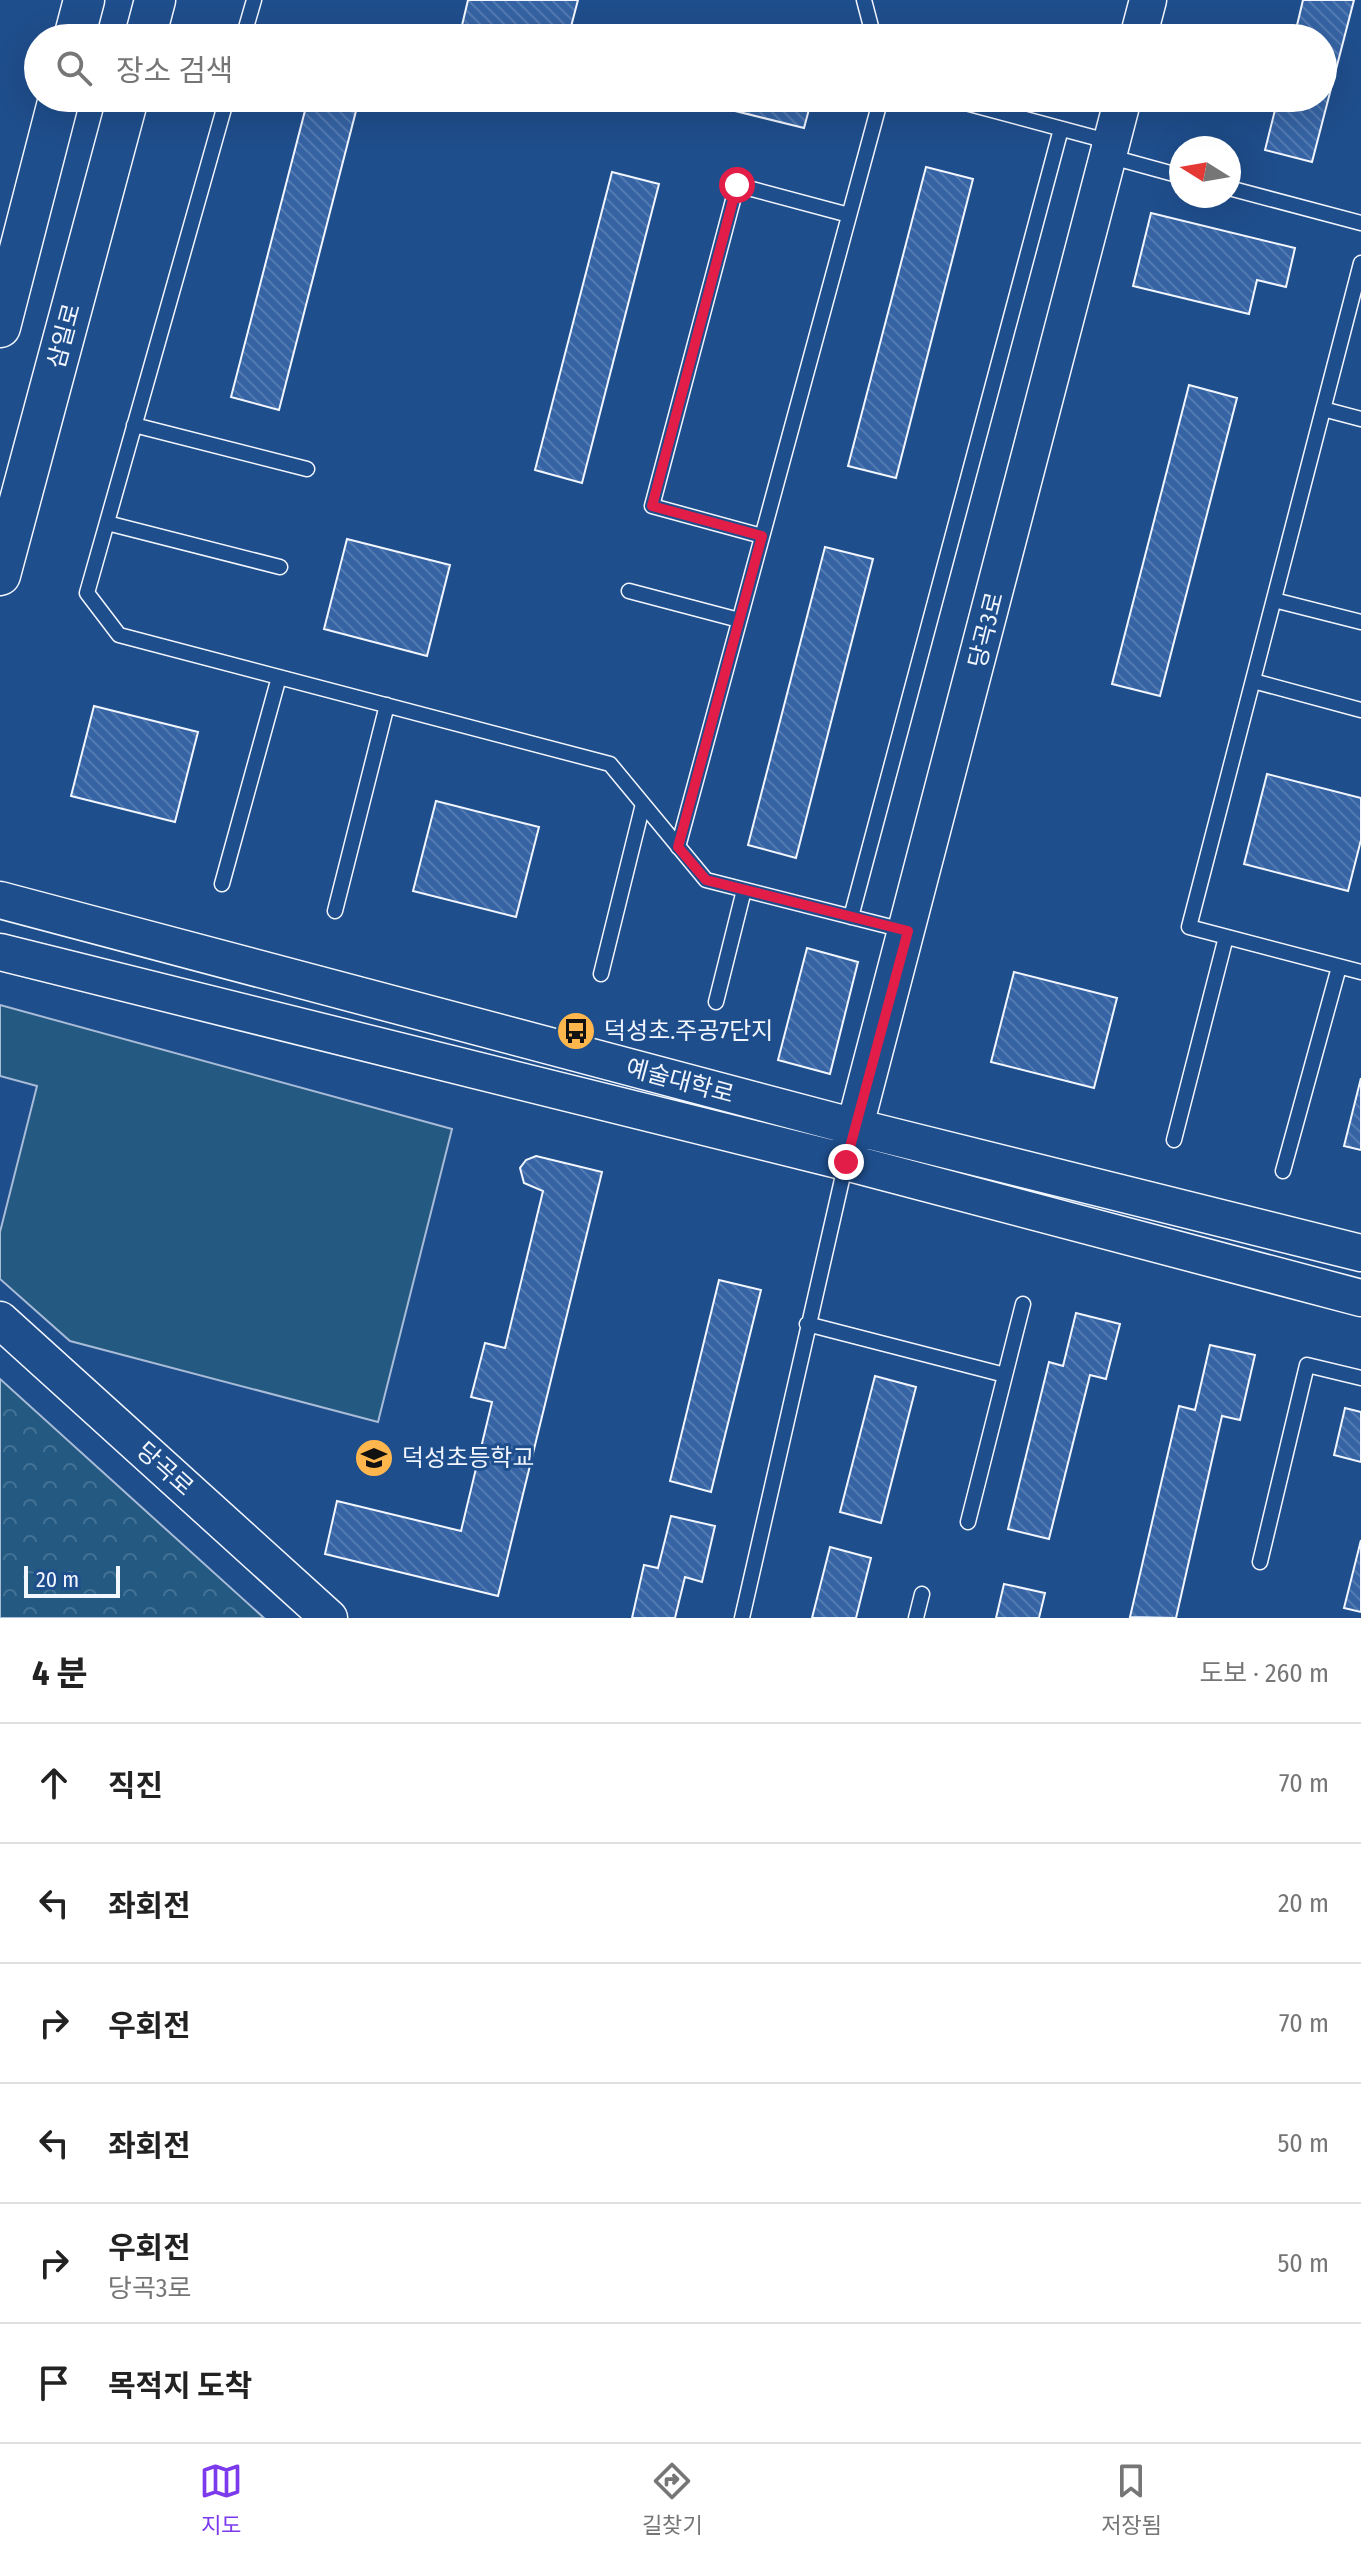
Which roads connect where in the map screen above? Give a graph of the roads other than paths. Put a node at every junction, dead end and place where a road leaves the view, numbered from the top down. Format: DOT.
graph roads {
  1 [pos="84,0"];
  2 [pos="155,0"];
  3 [pos="254,0"];
  4 [pos="864,0"];
  5 [pos="1148,0"];
  6 [pos="78,24"];
  7 [pos="149,24"];
  8 [pos="247,24"];
  9 [pos="870,24"];
  10 [pos="1142,24"];
  11 [pos="55,112"];
  12 [pos="124,112"];
  13 [pos="223,112"];
  14 [pos="877,112"];
  15 [pos="998,112"];
  16 [pos="1119,112"];
  17 [pos="1061,129"];
  18 [pos="1108,156"];
  19 [pos="1169,173"];
  20 [pos="1241,191"];
  21 [pos="849,215"];
  22 [pos="1361,223"];
  23 [pos="1361,263"];
  24 [pos="0,327"];
  25 [pos="1323,409"];
  26 [pos="1361,419"];
  27 [pos="134,425"];
  28 [pos="307,469"];
  29 [pos="107,523"];
  30 [pos="762,536"];
  31 [pos="280,567"];
  32 [pos="0,575"];
  33 [pos="629,591"];
  34 [pos="1274,600"];
  35 [pos="739,620"];
  36 [pos="1361,622"];
  37 [pos="279,677"];
  38 [pos="1253,681"];
  39 [pos="387,705"];
  40 [pos="1361,710"];
  41 [pos="643,804"];
  42 [pos="678,847"];
  43 [pos="222,884"];
  44 [pos="744,890"];
  45 [pos="0,900"];
  46 [pos="335,911"];
  47 [pos="851,917"];
  48 [pos="908,931"];
  49 [pos="1226,937"];
  50 [pos="0,952"];
  51 [pos="1339,967"];
  52 [pos="1361,972"];
  53 [pos="601,974"];
  54 [pos="716,1002"];
  55 [pos="855,1127"];
  56 [pos="1174,1140"];
  57 [pos="846,1162"];
  58 [pos="1283,1171"];
  59 [pos="1361,1253"];
  60 [pos="1361,1298"];
  61 [pos="1023,1304"];
  62 [pos="0,1320"];
  63 [pos="807,1324"];
  64 [pos="1005,1375"];
  65 [pos="1361,1378"];
  66 [pos="968,1522"];
  67 [pos="1260,1562"];
  68 [pos="922,1594"];
  69 [pos="329,1618"];
  70 [pos="742,1618"];
  71 [pos="916,1618"];
  1 -- 6 [label="main road"];
  2 -- 7 [label="main road"];
  3 -- 8 [label="lane"];
  4 -- 9 [label="lane"];
  5 -- 10 [label="street"];
  11 -- 24 [label="main road"];
  12 -- 32 [label="main road, 삼일로"];
  13 -- 27 [label="lane"];
  14 -- 21 [label="lane"];
  15 -- 17 [label="lane"];
  16 -- 18 [label="street, 당곡3로"];
  17 -- 18 [label="lane"];
  17 -- 47 [label="lane"];
  18 -- 19 [label="lane"];
  18 -- 48 [label="street, 당곡3로"];
  20 -- 22 [label="lane"];
  21 -- 30 [label="lane"];
  21 -- 30 [label="lane"];
  23 -- 25 [label="lane"];
  25 -- 26 [label="lane"];
  25 -- 34 [label="lane"];
  27 -- 28 [label="lane"];
  27 -- 29 [label="lane"];
  29 -- 31 [label="lane"];
  29 -- 37 [label="lane"];
  30 -- 35 [label="lane"];
  33 -- 35 [label="lane"];
  34 -- 36 [label="lane"];
  34 -- 38 [label="lane"];
  35 -- 42 [label="lane"];
  37 -- 39 [label="lane"];
  37 -- 43 [label="lane"];
  38 -- 40 [label="lane"];
  38 -- 49 [label="lane"];
  39 -- 41 [label="lane"];
  39 -- 46 [label="lane"];
  41 -- 42 [label="lane"];
  41 -- 53 [label="lane"];
  42 -- 44 [label="lane"];
  44 -- 47 [label="lane"];
  44 -- 54 [label="lane"];
  45 -- 55 [label="street, 예술대학로"];
  47 -- 48 [label="lane"];
  48 -- 55 [label="street, 당곡3로"];
  49 -- 51 [label="lane"];
  49 -- 56 [label="lane"];
  50 -- 57 [label="street, 예술대학로"];
  51 -- 52 [label="lane"];
  51 -- 58 [label="lane"];
  55 -- 57 [label="street, 당곡3로"];
  55 -- 59 [label="street, 예술대학로"];
  57 -- 60 [label="street, 예술대학로"];
  57 -- 63 [label="lane"];
  61 -- 64 [label="lane"];
  62 -- 69 [label="street, 당곡로"];
  63 -- 64 [label="lane"];
  63 -- 70 [label="lane"];
  64 -- 66 [label="lane"];
  65 -- 67 [label="lane"];
  68 -- 71 [label="lane"];
}
